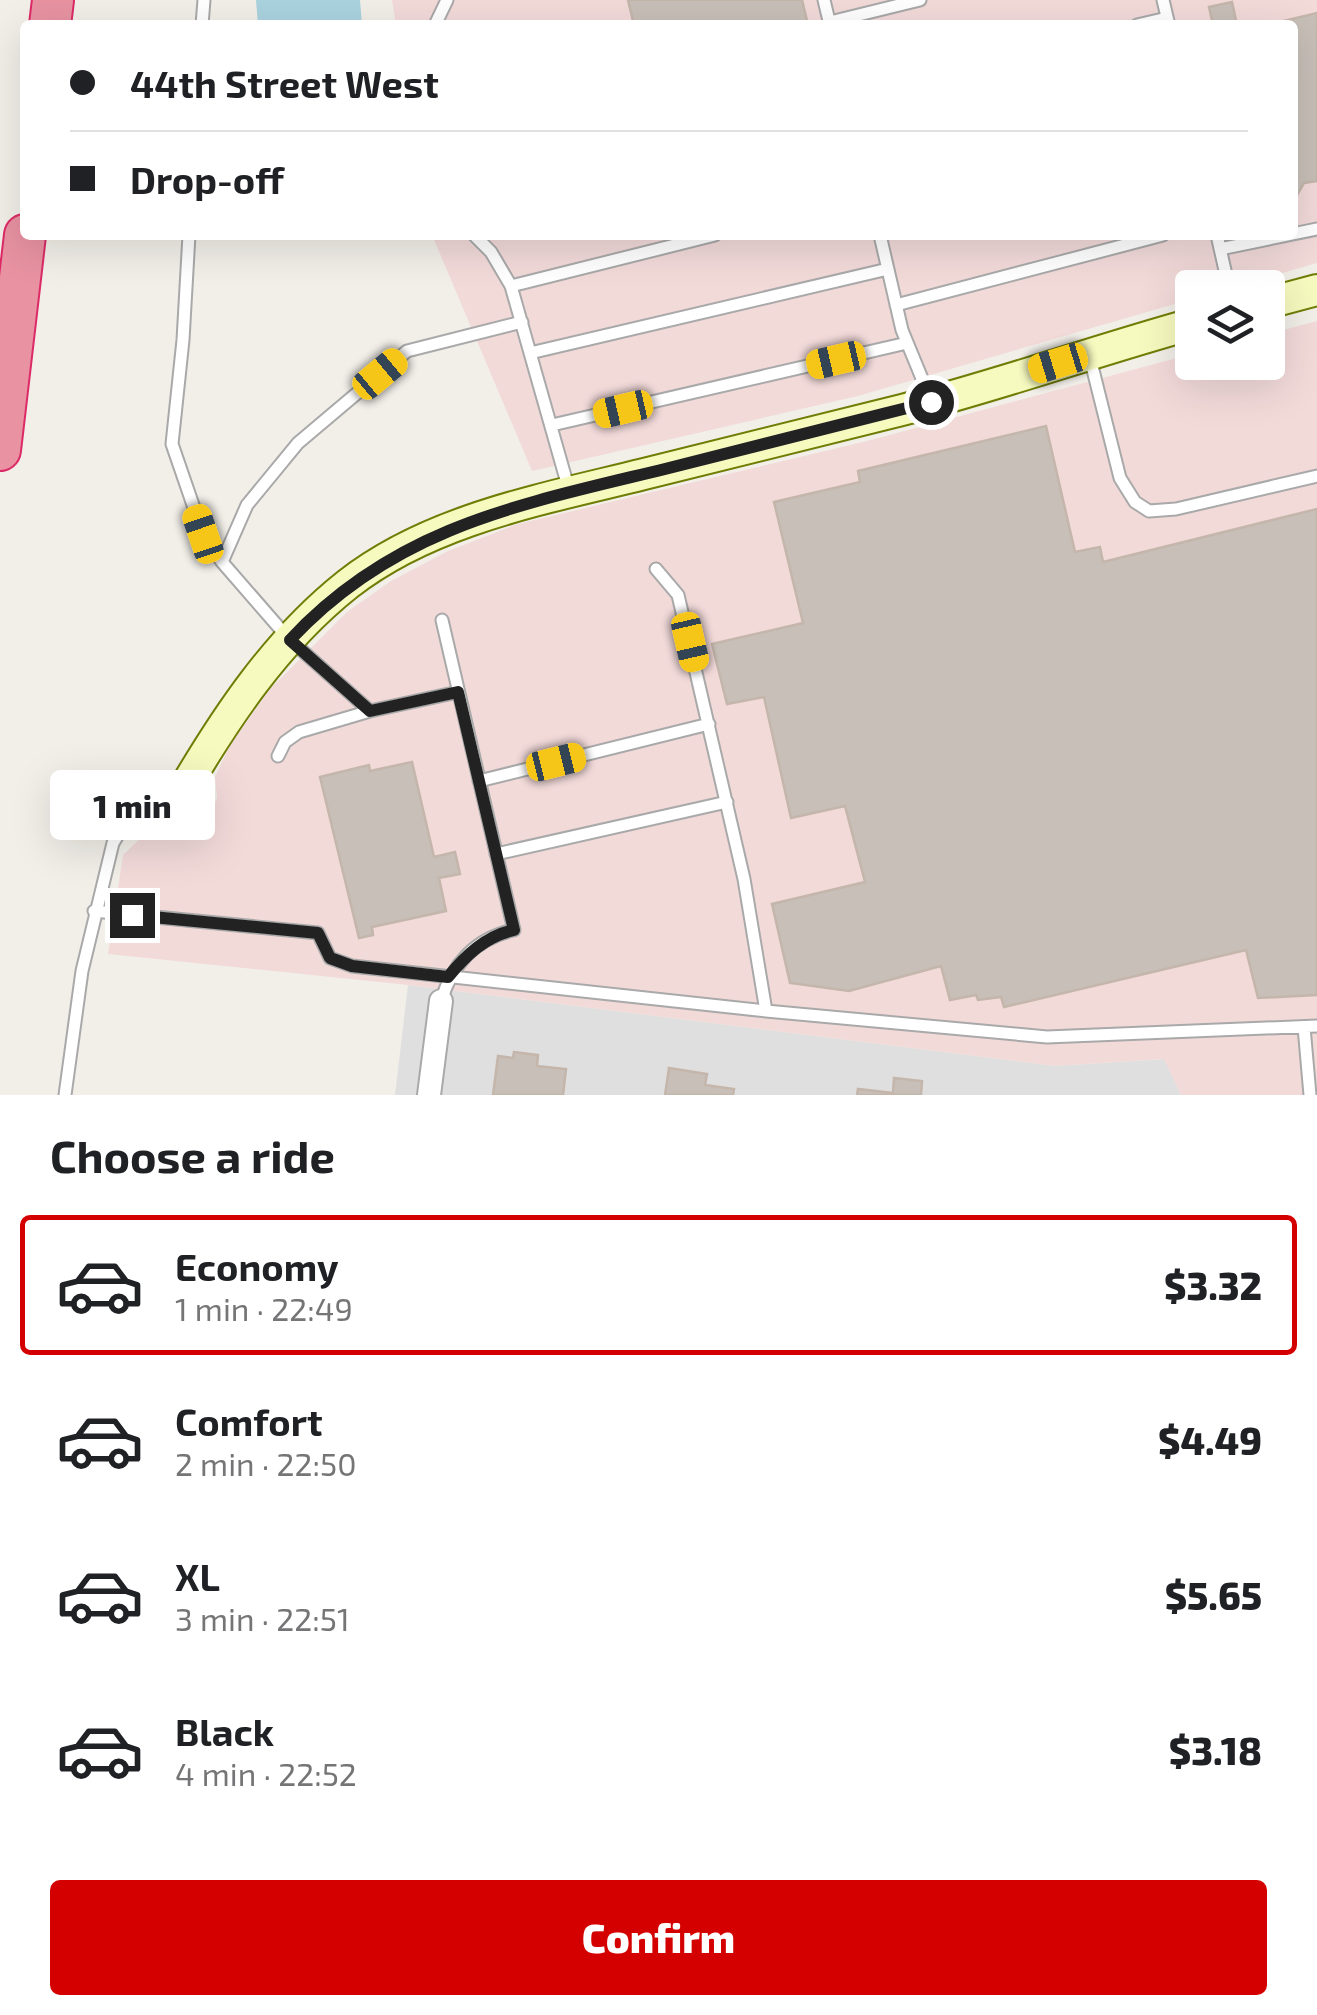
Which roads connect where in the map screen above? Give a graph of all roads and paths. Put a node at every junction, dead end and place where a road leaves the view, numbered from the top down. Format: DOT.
graph roads {
  1 [pos="920,0"];
  2 [pos="845,20"];
  3 [pos="24,240"];
  4 [pos="189,240"];
  5 [pos="479,240"];
  6 [pos="696,240"];
  7 [pos="881,240"];
  8 [pos="1144,240"];
  9 [pos="1218,240"];
  10 [pos="1264,240"];
  11 [pos="1220,249"];
  12 [pos="888,270"];
  13 [pos="1225,270"];
  14 [pos="511,286"];
  15 [pos="1317,290"];
  16 [pos="1285,298"];
  17 [pos="896,305"];
  18 [pos="522,322"];
  19 [pos="1175,329"];
  20 [pos="907,343"];
  21 [pos="530,353"];
  22 [pos="1089,353"];
  23 [pos="931,402"];
  24 [pos="552,426"];
  25 [pos="0,450"];
  26 [pos="1317,476"];
  27 [pos="570,492"];
  28 [pos="222,562"];
  29 [pos="656,569"];
  30 [pos="442,620"];
  31 [pos="290,640"];
  32 [pos="458,692"];
  33 [pos="370,711"];
  34 [pos="709,724"];
  35 [pos="278,756"];
  36 [pos="479,781"];
  37 [pos="180,797"];
  38 [pos="726,802"];
  39 [pos="496,854"];
  40 [pos="94,912"];
  41 [pos="448,977"];
  42 [pos="441,1001"];
  43 [pos="766,1011"];
  44 [pos="1310,1027"];
  45 [pos="64,1095"];
  46 [pos="429,1095"];
  47 [pos="1310,1095"];
  1 -- 2 [label="lane"];
  3 -- 25 [label="highway"];
  4 -- 28 [label="lane"];
  5 -- 14 [label="lane"];
  6 -- 14 [label="lane"];
  7 -- 12 [label="lane"];
  8 -- 17 [label="lane"];
  9 -- 11 [label="lane"];
  10 -- 11 [label="lane"];
  11 -- 13 [label="lane"];
  12 -- 17 [label="lane"];
  12 -- 21 [label="lane"];
  14 -- 18 [label="lane"];
  15 -- 16 [label="street"];
  17 -- 20 [label="lane"];
  18 -- 21 [label="lane"];
  18 -- 28 [label="lane"];
  19 -- 22 [label="street"];
  20 -- 23 [label="lane"];
  20 -- 24 [label="lane"];
  21 -- 24 [label="lane"];
  22 -- 23 [label="street"];
  22 -- 26 [label="lane"];
  23 -- 27 [label="street"];
  24 -- 27 [label="lane"];
  27 -- 31 [label="street"];
  28 -- 31 [label="lane"];
  29 -- 34 [label="lane"];
  30 -- 32 [label="lane"];
  31 -- 33 [label="lane"];
  31 -- 37 [label="street"];
  32 -- 33 [label="lane"];
  32 -- 36 [label="lane"];
  33 -- 35 [label="lane"];
  34 -- 36 [label="lane"];
  34 -- 38 [label="lane"];
  36 -- 39 [label="lane"];
  37 -- 40 [label="lane"];
  38 -- 39 [label="lane"];
  38 -- 43 [label="lane"];
  39 -- 41 [label="lane"];
  40 -- 41 [label="lane"];
  40 -- 45 [label="lane"];
  41 -- 42 [label="lane"];
  41 -- 43 [label="lane"];
  42 -- 46 [label="street"];
  43 -- 44 [label="lane"];
  44 -- 47 [label="lane"];
}
